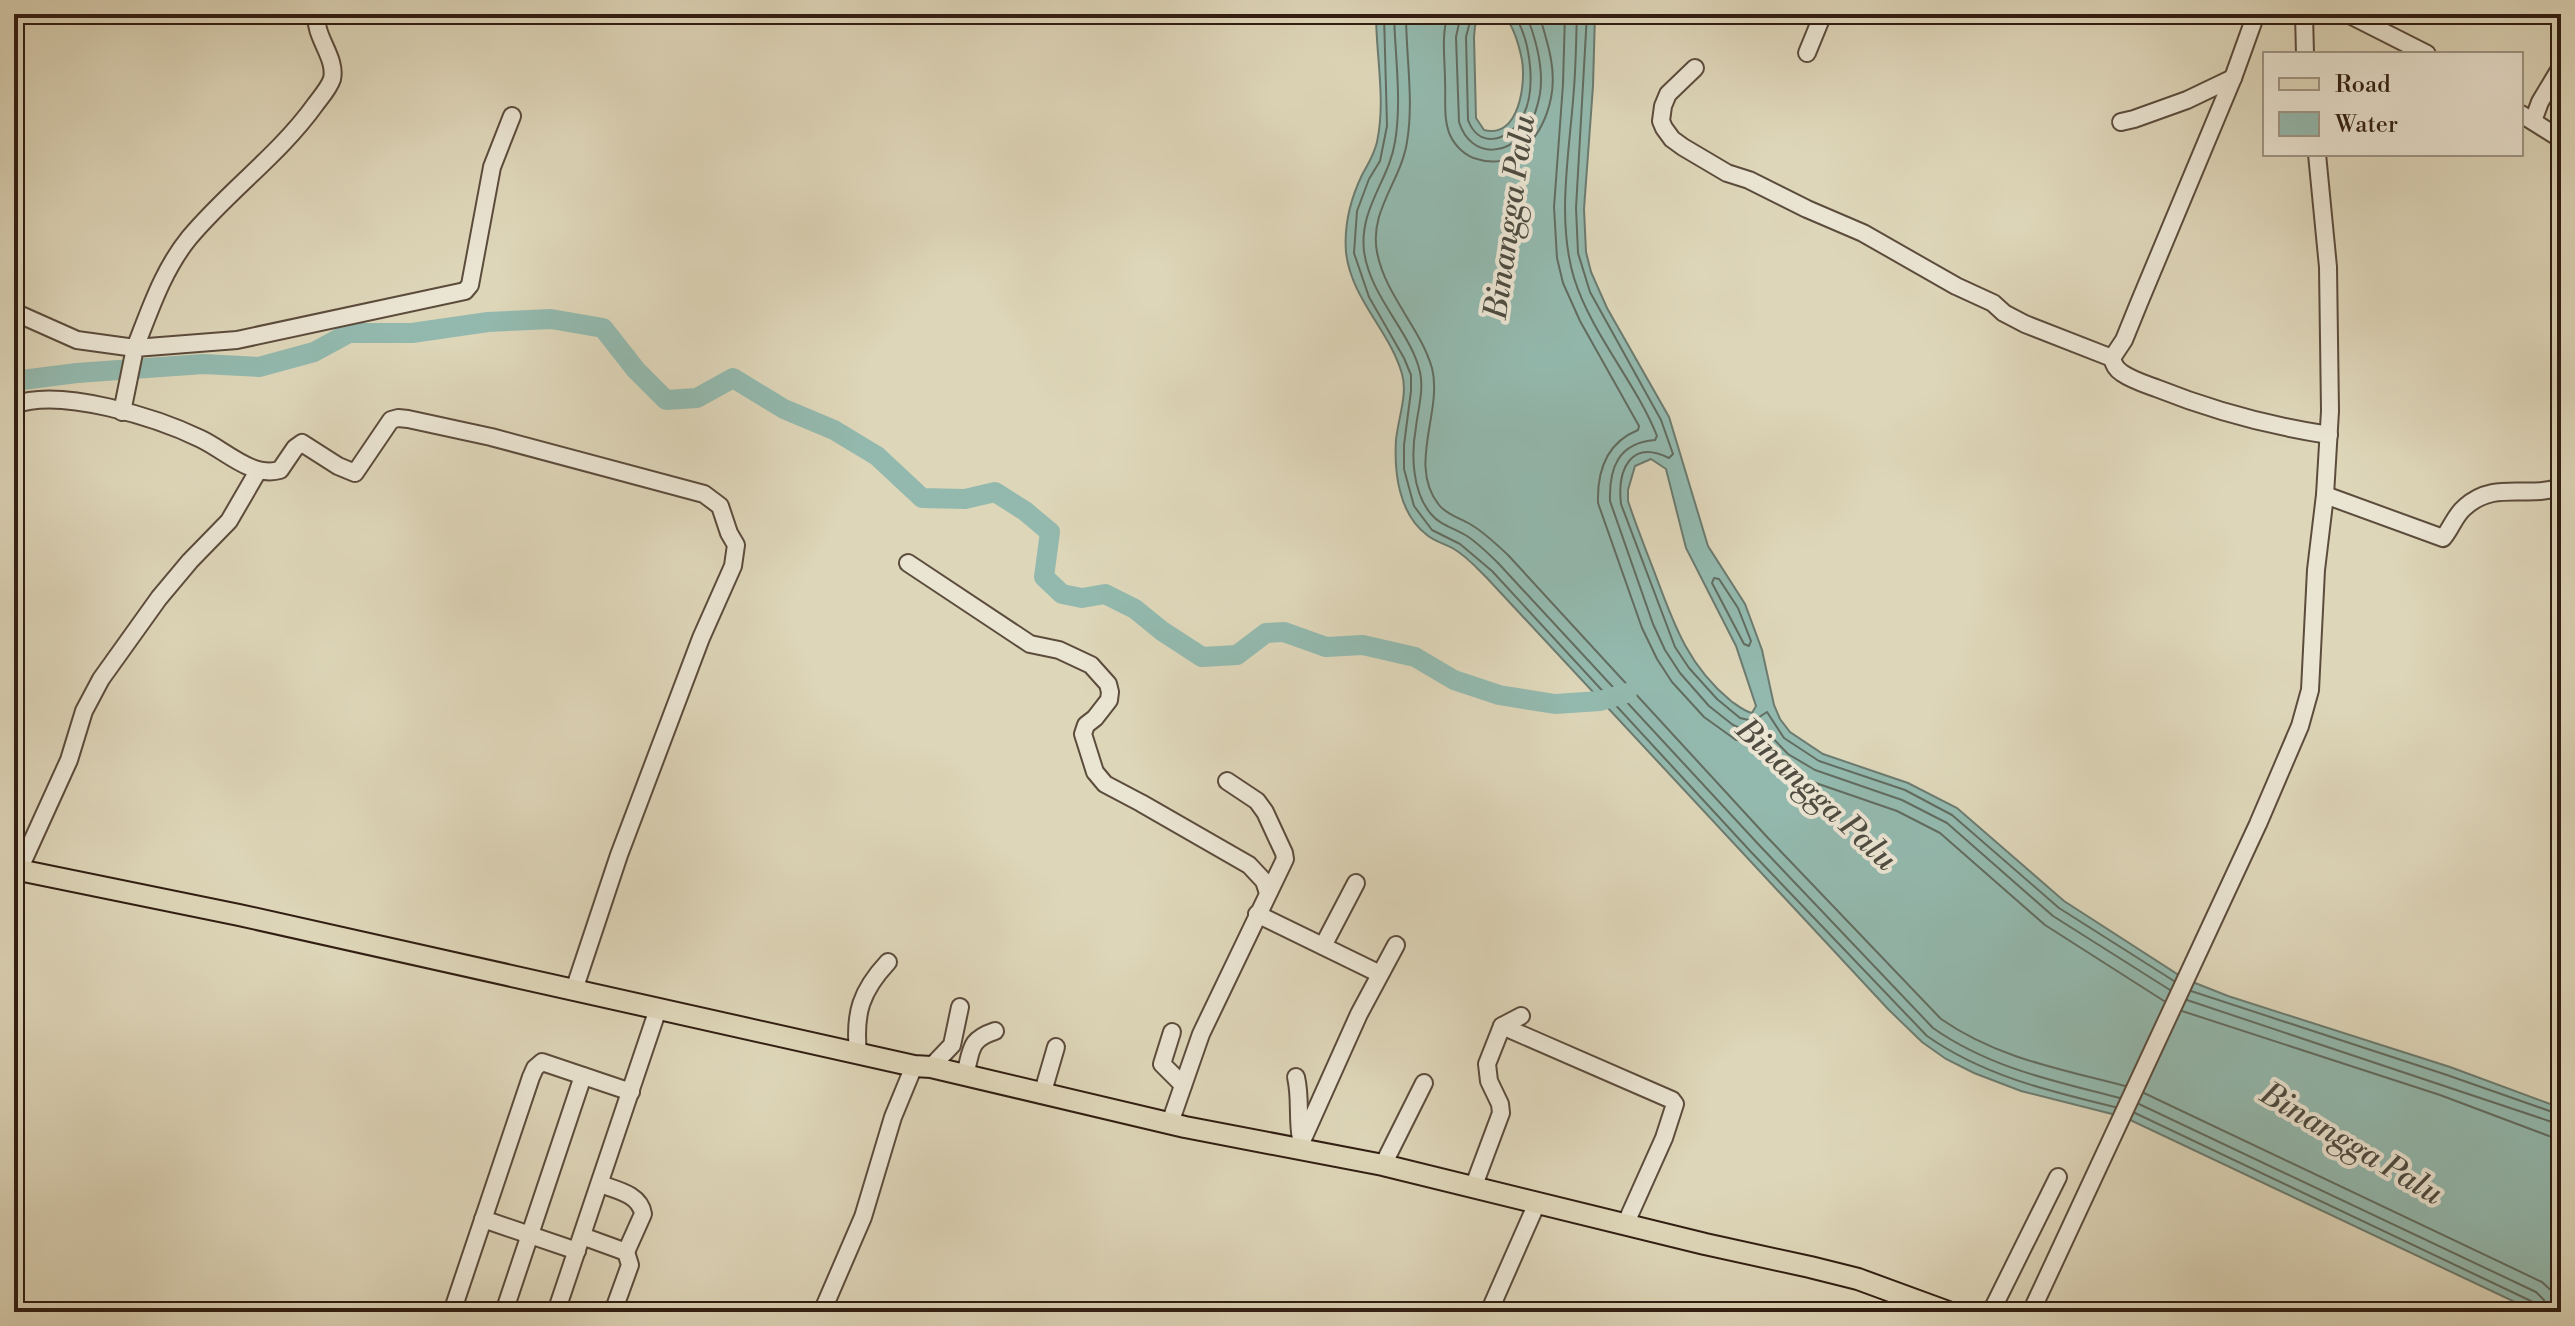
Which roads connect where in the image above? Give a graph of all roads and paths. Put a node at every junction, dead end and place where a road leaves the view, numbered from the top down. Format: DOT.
graph roads {
  1 [pos="317,14"];
  2 [pos="1823,14"];
  3 [pos="2256,14"];
  4 [pos="2304,14"];
  5 [pos="2348,14"];
  6 [pos="2305,52"];
  7 [pos="2423,52"];
  8 [pos="1807,53"];
  9 [pos="2561,67"];
  10 [pos="1695,68"];
  11 [pos="2233,78"];
  12 [pos="512,116"];
  13 [pos="2527,118"];
  14 [pos="2121,122"];
  15 [pos="2561,139"];
  16 [pos="2317,156"];
  17 [pos="14,312"];
  18 [pos="134,354"];
  19 [pos="2112,358"];
  20 [pos="14,405"];
  21 [pos="122,412"];
  22 [pos="2329,435"];
  23 [pos="258,471"];
  24 [pos="2561,487"];
  25 [pos="2325,495"];
  26 [pos="908,563"];
  27 [pos="1227,781"];
  28 [pos="17,869"];
  29 [pos="1356,883"];
  30 [pos="1268,893"];
  31 [pos="1257,914"];
  32 [pos="1396,945"];
  33 [pos="1323,946"];
  34 [pos="888,962"];
  35 [pos="1380,974"];
  36 [pos="574,990"];
  37 [pos="960,1007"];
  38 [pos="658,1009"];
  39 [pos="1521,1016"];
  40 [pos="1502,1026"];
  41 [pos="995,1031"];
  42 [pos="1172,1032"];
  43 [pos="1056,1047"];
  44 [pos="858,1053"];
  45 [pos="922,1066"];
  46 [pos="965,1075"];
  47 [pos="583,1076"];
  48 [pos="1296,1077"];
  49 [pos="1424,1083"];
  50 [pos="1183,1085"];
  51 [pos="631,1092"];
  52 [pos="1042,1095"];
  53 [pos="1170,1123"];
  54 [pos="1300,1145"];
  55 [pos="1383,1165"];
  56 [pos="2058,1177"];
  57 [pos="600,1184"];
  58 [pos="1473,1188"];
  59 [pos="1537,1203"];
  60 [pos="483,1219"];
  61 [pos="1625,1225"];
  62 [pos="530,1234"];
  63 [pos="579,1244"];
  64 [pos="626,1252"];
  65 [pos="452,1312"];
  66 [pos="504,1312"];
  67 [pos="556,1312"];
  68 [pos="613,1312"];
  69 [pos="822,1312"];
  70 [pos="1489,1312"];
  71 [pos="1948,1312"];
  72 [pos="1991,1312"];
  73 [pos="2031,1312"];
  1 -- 18 [label="street"];
  2 -- 8 [label="street"];
  3 -- 11 [label="street"];
  4 -- 6 [label="street"];
  5 -- 7 [label="street"];
  9 -- 13 [label="street"];
  10 -- 19 [label="street"];
  11 -- 14 [label="street"];
  11 -- 19 [label="street"];
  12 -- 18 [label="street"];
  13 -- 15 [label="street"];
  16 -- 22 [label="street"];
  17 -- 18 [label="street"];
  18 -- 21 [label="street"];
  19 -- 22 [label="street"];
  20 -- 21 [label="street"];
  21 -- 23 [label="street"];
  22 -- 25 [label="street"];
  23 -- 28 [label="street"];
  23 -- 36 [label="street"];
  24 -- 25 [label="street"];
  25 -- 73 [label="street"];
  26 -- 30 [label="street"];
  27 -- 30 [label="street"];
  28 -- 36 [label="main road"];
  29 -- 33 [label="street"];
  30 -- 31 [label="street"];
  31 -- 33 [label="street"];
  31 -- 50 [label="street"];
  32 -- 35 [label="street"];
  33 -- 35 [label="street"];
  34 -- 44 [label="street"];
  35 -- 54 [label="street"];
  36 -- 38 [label="main road"];
  37 -- 45 [label="street"];
  38 -- 44 [label="main road"];
  38 -- 51 [label="street"];
  39 -- 40 [label="street"];
  40 -- 58 [label="street"];
  40 -- 61 [label="street"];
  41 -- 46 [label="street"];
  42 -- 50 [label="street"];
  43 -- 52 [label="street"];
  44 -- 45 [label="main road"];
  45 -- 46 [label="main road"];
  45 -- 69 [label="street"];
  46 -- 52 [label="main road"];
  47 -- 51 [label="street"];
  47 -- 60 [label="street"];
  47 -- 62 [label="street"];
  48 -- 54 [label="street"];
  49 -- 55 [label="street"];
  50 -- 53 [label="street"];
  51 -- 57 [label="street"];
  52 -- 53 [label="main road"];
  53 -- 54 [label="main road"];
  54 -- 55 [label="main road"];
  55 -- 58 [label="main road"];
  56 -- 72 [label="street"];
  57 -- 63 [label="street"];
  57 -- 64 [label="street"];
  58 -- 59 [label="main road"];
  59 -- 61 [label="main road"];
  59 -- 70 [label="street"];
  60 -- 62 [label="street"];
  60 -- 65 [label="street"];
  61 -- 71 [label="main road"];
  62 -- 63 [label="street"];
  62 -- 66 [label="street"];
  63 -- 64 [label="street"];
  63 -- 67 [label="street"];
  64 -- 68 [label="street"];
}
